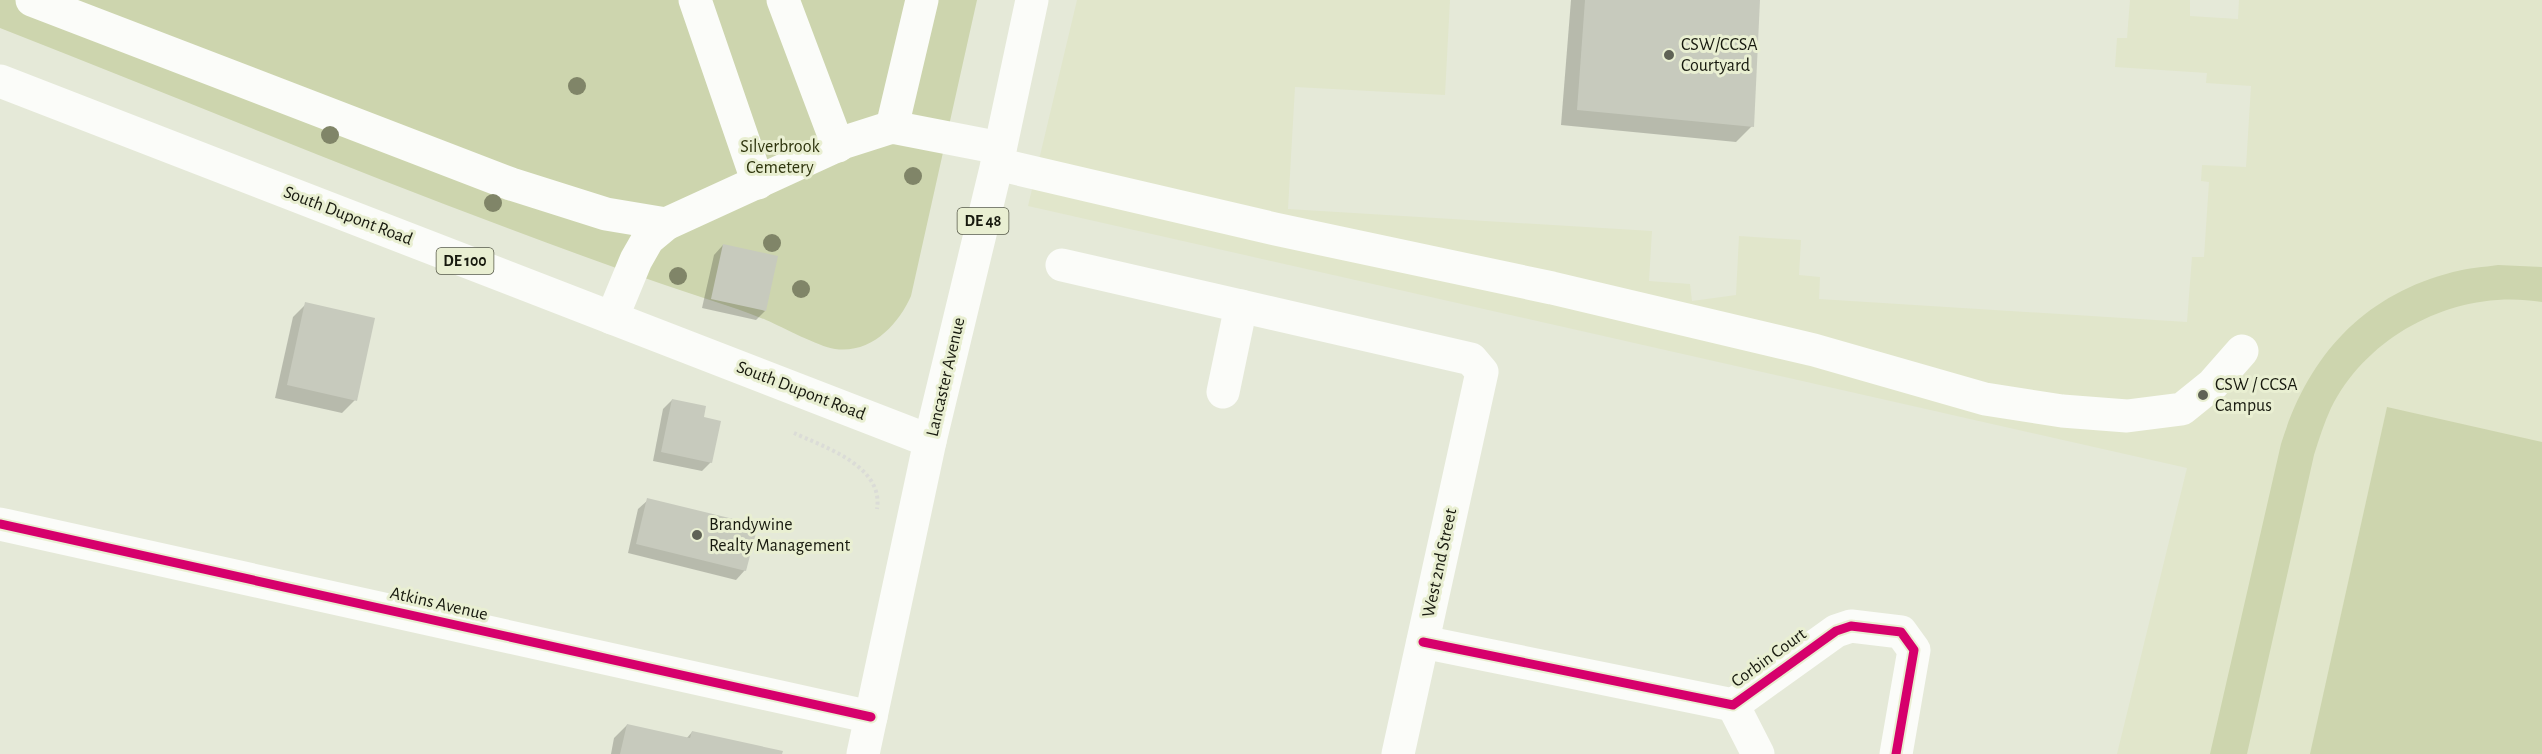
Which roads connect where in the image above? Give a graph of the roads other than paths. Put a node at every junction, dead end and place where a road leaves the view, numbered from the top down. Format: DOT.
graph roads {
  1 [pos="32,0"];
  2 [pos="695,0"];
  3 [pos="783,0"];
  4 [pos="922,0"];
  5 [pos="1032,0"];
  6 [pos="0,81"];
  7 [pos="892,127"];
  8 [pos="838,146"];
  9 [pos="998,156"];
  10 [pos="758,183"];
  11 [pos="666,224"];
  12 [pos="1062,265"];
  13 [pos="1241,306"];
  14 [pos="612,318"];
  15 [pos="2242,351"];
  16 [pos="1223,392"];
  17 [pos="930,441"];
  18 [pos="0,524"];
  19 [pos="1423,642"];
  20 [pos="1732,705"];
  21 [pos="871,717"];
  22 [pos="863,754"];
  23 [pos="1398,754"];
  24 [pos="1758,754"];
  25 [pos="1896,754"];
  1 -- 11 [label="street"];
  2 -- 10 [label="street"];
  3 -- 8 [label="street"];
  4 -- 7 [label="street"];
  5 -- 9 [label="street, Lancaster Avenue / DE 48"];
  6 -- 14 [label="street, South Dupont Road / DE 100"];
  7 -- 8 [label="street"];
  7 -- 9 [label="street"];
  8 -- 10 [label="street"];
  9 -- 15 [label="street"];
  9 -- 17 [label="street, Lancaster Avenue / DE 48"];
  10 -- 11 [label="street"];
  11 -- 14 [label="street"];
  12 -- 13 [label="street"];
  13 -- 16 [label="street"];
  13 -- 19 [label="street, West 2nd Street"];
  14 -- 17 [label="street, South Dupont Road / DE 100"];
  17 -- 21 [label="street, Lancaster Avenue / DE 48"];
  18 -- 21 [label="street, Atkins Avenue"];
  19 -- 20 [label="street, Corbin Court"];
  19 -- 23 [label="street, West 2nd Street"];
  20 -- 24 [label="street, Corbin Court"];
  20 -- 25 [label="street, Corbin Court"];
  21 -- 22 [label="street, Lancaster Avenue / DE 48"];
}
